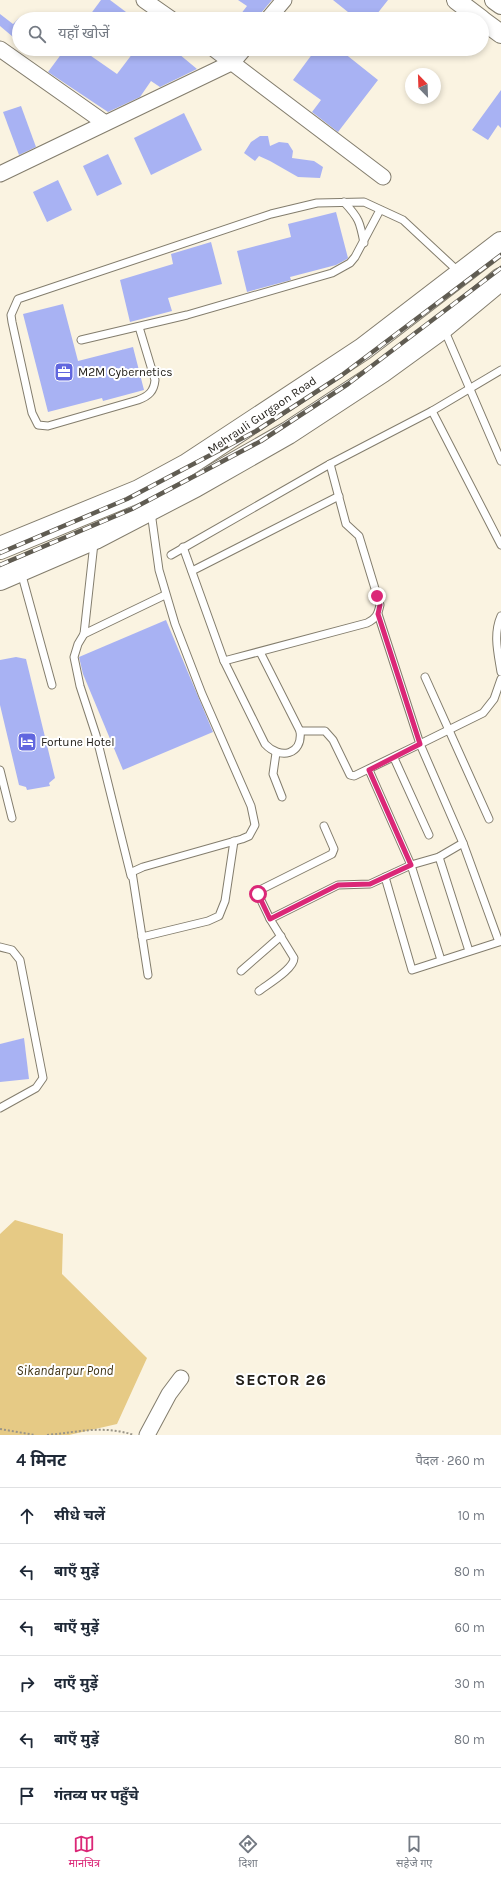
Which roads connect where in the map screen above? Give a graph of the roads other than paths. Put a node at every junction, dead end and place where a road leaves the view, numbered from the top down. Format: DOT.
graph roads {
  1 [pos="144,0"];
  2 [pos="284,0"];
  3 [pos="456,0"];
  4 [pos="494,0"];
  5 [pos="501,5"];
  6 [pos="161,12"];
  7 [pos="274,12"];
  8 [pos="472,12"];
  9 [pos="489,25"];
  10 [pos="501,34"];
  11 [pos="0,49"];
  12 [pos="224,56"];
  13 [pos="238,56"];
  14 [pos="233,62"];
  15 [pos="105,124"];
  16 [pos="0,174"];
  17 [pos="383,177"];
  18 [pos="344,202"];
  19 [pos="380,210"];
  20 [pos="501,243"];
  21 [pos="364,244"];
  22 [pos="461,274"];
  23 [pos="501,279"];
  24 [pos="139,327"];
  25 [pos="443,327"];
  26 [pos="81,340"];
  27 [pos="363,349"];
  28 [pos="501,370"];
  29 [pos="381,372"];
  30 [pos="468,389"];
  31 [pos="432,411"];
  32 [pos="501,461"];
  33 [pos="330,464"];
  34 [pos="339,496"];
  35 [pos="150,510"];
  36 [pos="94,538"];
  37 [pos="501,545"];
  38 [pos="183,547"];
  39 [pos="0,548"];
  40 [pos="171,555"];
  41 [pos="20,570"];
  42 [pos="192,571"];
  43 [pos="0,579"];
  44 [pos="165,595"];
  45 [pos="378,614"];
  46 [pos="501,616"];
  47 [pos="84,634"];
  48 [pos="260,652"];
  49 [pos="224,661"];
  50 [pos="501,672"];
  51 [pos="424,677"];
  52 [pos="501,679"];
  53 [pos="52,685"];
  54 [pos="300,730"];
  55 [pos="448,730"];
  56 [pos="420,744"];
  57 [pos="276,753"];
  58 [pos="394,758"];
  59 [pos="0,770"];
  60 [pos="369,770"];
  61 [pos="282,797"];
  62 [pos="12,818"];
  63 [pos="489,819"];
  64 [pos="324,826"];
  65 [pos="429,835"];
  66 [pos="234,841"];
  67 [pos="463,843"];
  68 [pos="439,857"];
  69 [pos="411,865"];
  70 [pos="131,877"];
  71 [pos="385,877"];
  72 [pos="270,919"];
  73 [pos="281,936"];
  74 [pos="142,937"];
  75 [pos="0,947"];
  76 [pos="470,951"];
  77 [pos="441,960"];
  78 [pos="240,971"];
  79 [pos="148,975"];
  80 [pos="259,991"];
  81 [pos="0,1108"];
  82 [pos="181,1378"];
  83 [pos="147,1435"];
  1 -- 6 [label="street"];
  2 -- 7 [label="street"];
  3 -- 8 [label="street"];
  4 -- 5 [label="street"];
  9 -- 10 [label="street"];
  11 -- 15 [label="street"];
  12 -- 14 [label="street"];
  13 -- 14 [label="street"];
  14 -- 15 [label="street"];
  14 -- 17 [label="street"];
  15 -- 16 [label="street"];
  18 -- 19 [label="lane"];
  18 -- 21 [label="lane"];
  18 -- 24 [label="lane"];
  19 -- 21 [label="lane"];
  19 -- 22 [label="lane"];
  20 -- 22 [label="highway, Mehrauli Gurgaon Road"];
  21 -- 24 [label="lane"];
  22 -- 27 [label="highway, Mehrauli Gurgaon Road"];
  23 -- 25 [label="highway, Mehrauli Gurgaon Road"];
  24 -- 26 [label="lane"];
  25 -- 29 [label="highway, Mehrauli Gurgaon Road"];
  25 -- 30 [label="lane"];
  27 -- 29 [label="highway"];
  27 -- 39 [label="highway, Mehrauli Gurgaon Road"];
  28 -- 30 [label="lane"];
  29 -- 35 [label="highway, Mehrauli Gurgaon Road"];
  30 -- 31 [label="lane"];
  30 -- 32 [label="lane"];
  31 -- 33 [label="lane"];
  31 -- 37 [label="lane"];
  33 -- 34 [label="lane"];
  33 -- 38 [label="lane"];
  34 -- 42 [label="lane"];
  34 -- 45 [label="lane"];
  35 -- 36 [label="highway, Mehrauli Gurgaon Road"];
  35 -- 44 [label="lane"];
  36 -- 41 [label="highway, Mehrauli Gurgaon Road"];
  36 -- 47 [label="lane"];
  38 -- 40 [label="lane"];
  38 -- 42 [label="lane"];
  41 -- 43 [label="highway, Mehrauli Gurgaon Road"];
  41 -- 53 [label="lane"];
  42 -- 49 [label="lane"];
  44 -- 47 [label="lane"];
  44 -- 66 [label="lane"];
  45 -- 48 [label="lane"];
  45 -- 56 [label="lane"];
  46 -- 50 [label="lane"];
  47 -- 70 [label="lane"];
  48 -- 49 [label="lane"];
  48 -- 54 [label="lane"];
  49 -- 57 [label="lane"];
  51 -- 55 [label="lane"];
  52 -- 55 [label="lane"];
  54 -- 57 [label="lane"];
  54 -- 60 [label="lane"];
  55 -- 56 [label="lane"];
  55 -- 63 [label="lane"];
  56 -- 58 [label="lane"];
  56 -- 67 [label="lane"];
  57 -- 61 [label="lane"];
  58 -- 60 [label="lane"];
  58 -- 65 [label="lane"];
  59 -- 62 [label="lane"];
  60 -- 69 [label="lane"];
  64 -- 72 [label="lane"];
  66 -- 70 [label="lane"];
  66 -- 74 [label="lane"];
  67 -- 68 [label="lane"];
  67 -- 76 [label="lane"];
  68 -- 69 [label="lane"];
  68 -- 76 [label="lane"];
  69 -- 71 [label="lane"];
  69 -- 77 [label="lane"];
  70 -- 74 [label="lane"];
  71 -- 72 [label="lane"];
  71 -- 77 [label="lane"];
  72 -- 73 [label="lane"];
  73 -- 78 [label="lane"];
  73 -- 80 [label="lane"];
  74 -- 79 [label="lane"];
  75 -- 81 [label="lane"];
  76 -- 77 [label="lane"];
  82 -- 83 [label="street"];
}
